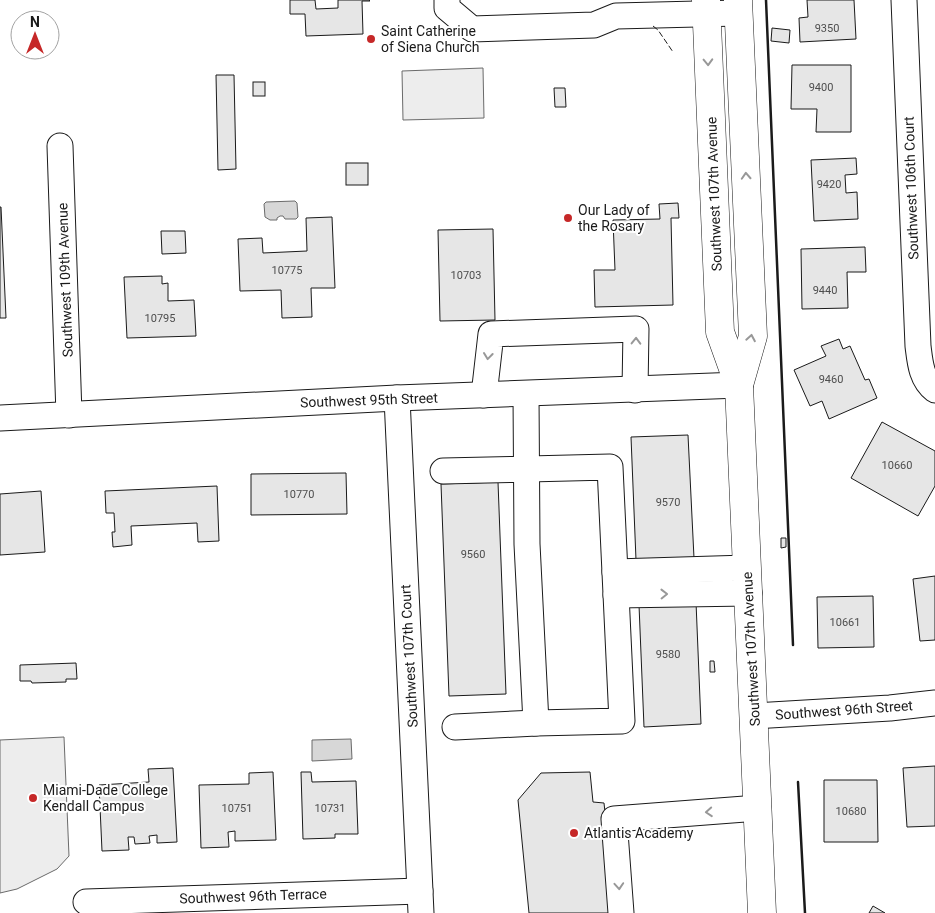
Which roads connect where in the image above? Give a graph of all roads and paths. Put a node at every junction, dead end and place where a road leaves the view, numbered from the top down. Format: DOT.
graph roads {
  1 [pos="904,0"];
  2 [pos="447,4"];
  3 [pos="738,6"];
  4 [pos="706,7"];
  5 [pos="60,146"];
  6 [pos="929,383"];
  7 [pos="739,385"];
  8 [pos="635,390"];
  9 [pos="526,394"];
  10 [pos="484,396"];
  11 [pos="397,398"];
  12 [pos="69,415"];
  13 [pos="0,418"];
  14 [pos="528,468"];
  15 [pos="443,471"];
  16 [pos="748,580"];
  17 [pos="615,584"];
  18 [pos="935,703"];
  19 [pos="754,716"];
  20 [pos="536,723"];
  21 [pos="455,727"];
  22 [pos="758,808"];
  23 [pos="86,902"];
  24 [pos="421,902"];
  25 [pos="621,913"];
  26 [pos="762,913"];
  1 -- 6 [label="street, Southwest 106th Court"];
  2 -- 4 [label="street"];
  3 -- 4 [label="street"];
  7 -- 3 [label="main road, Southwest 107th Avenue, one-way"];
  4 -- 7 [label="main road, Southwest 107th Avenue, one-way"];
  5 -- 12 [label="street, Southwest 109th Avenue"];
  7 -- 8 [label="street, Southwest 95th Street"];
  7 -- 16 [label="main road, Southwest 107th Avenue"];
  8 -- 9 [label="street, Southwest 95th Street"];
  8 -- 10 [label="street, one-way"];
  9 -- 10 [label="street, Southwest 95th Street"];
  9 -- 14 [label="street"];
  10 -- 11 [label="street, Southwest 95th Street"];
  11 -- 12 [label="street, Southwest 95th Street"];
  11 -- 24 [label="street, Southwest 107th Court"];
  12 -- 13 [label="street, Southwest 95th Street"];
  14 -- 15 [label="street"];
  14 -- 17 [label="street"];
  14 -- 20 [label="street"];
  16 -- 17 [label="street"];
  16 -- 19 [label="main road, Southwest 107th Avenue"];
  17 -- 20 [label="street"];
  18 -- 19 [label="street, Southwest 96th Street"];
  19 -- 22 [label="main road, Southwest 107th Avenue"];
  20 -- 21 [label="street"];
  22 -- 25 [label="street, one-way"];
  22 -- 26 [label="main road, Southwest 107th Avenue"];
  23 -- 24 [label="street, Southwest 96th Terrace"];
}
